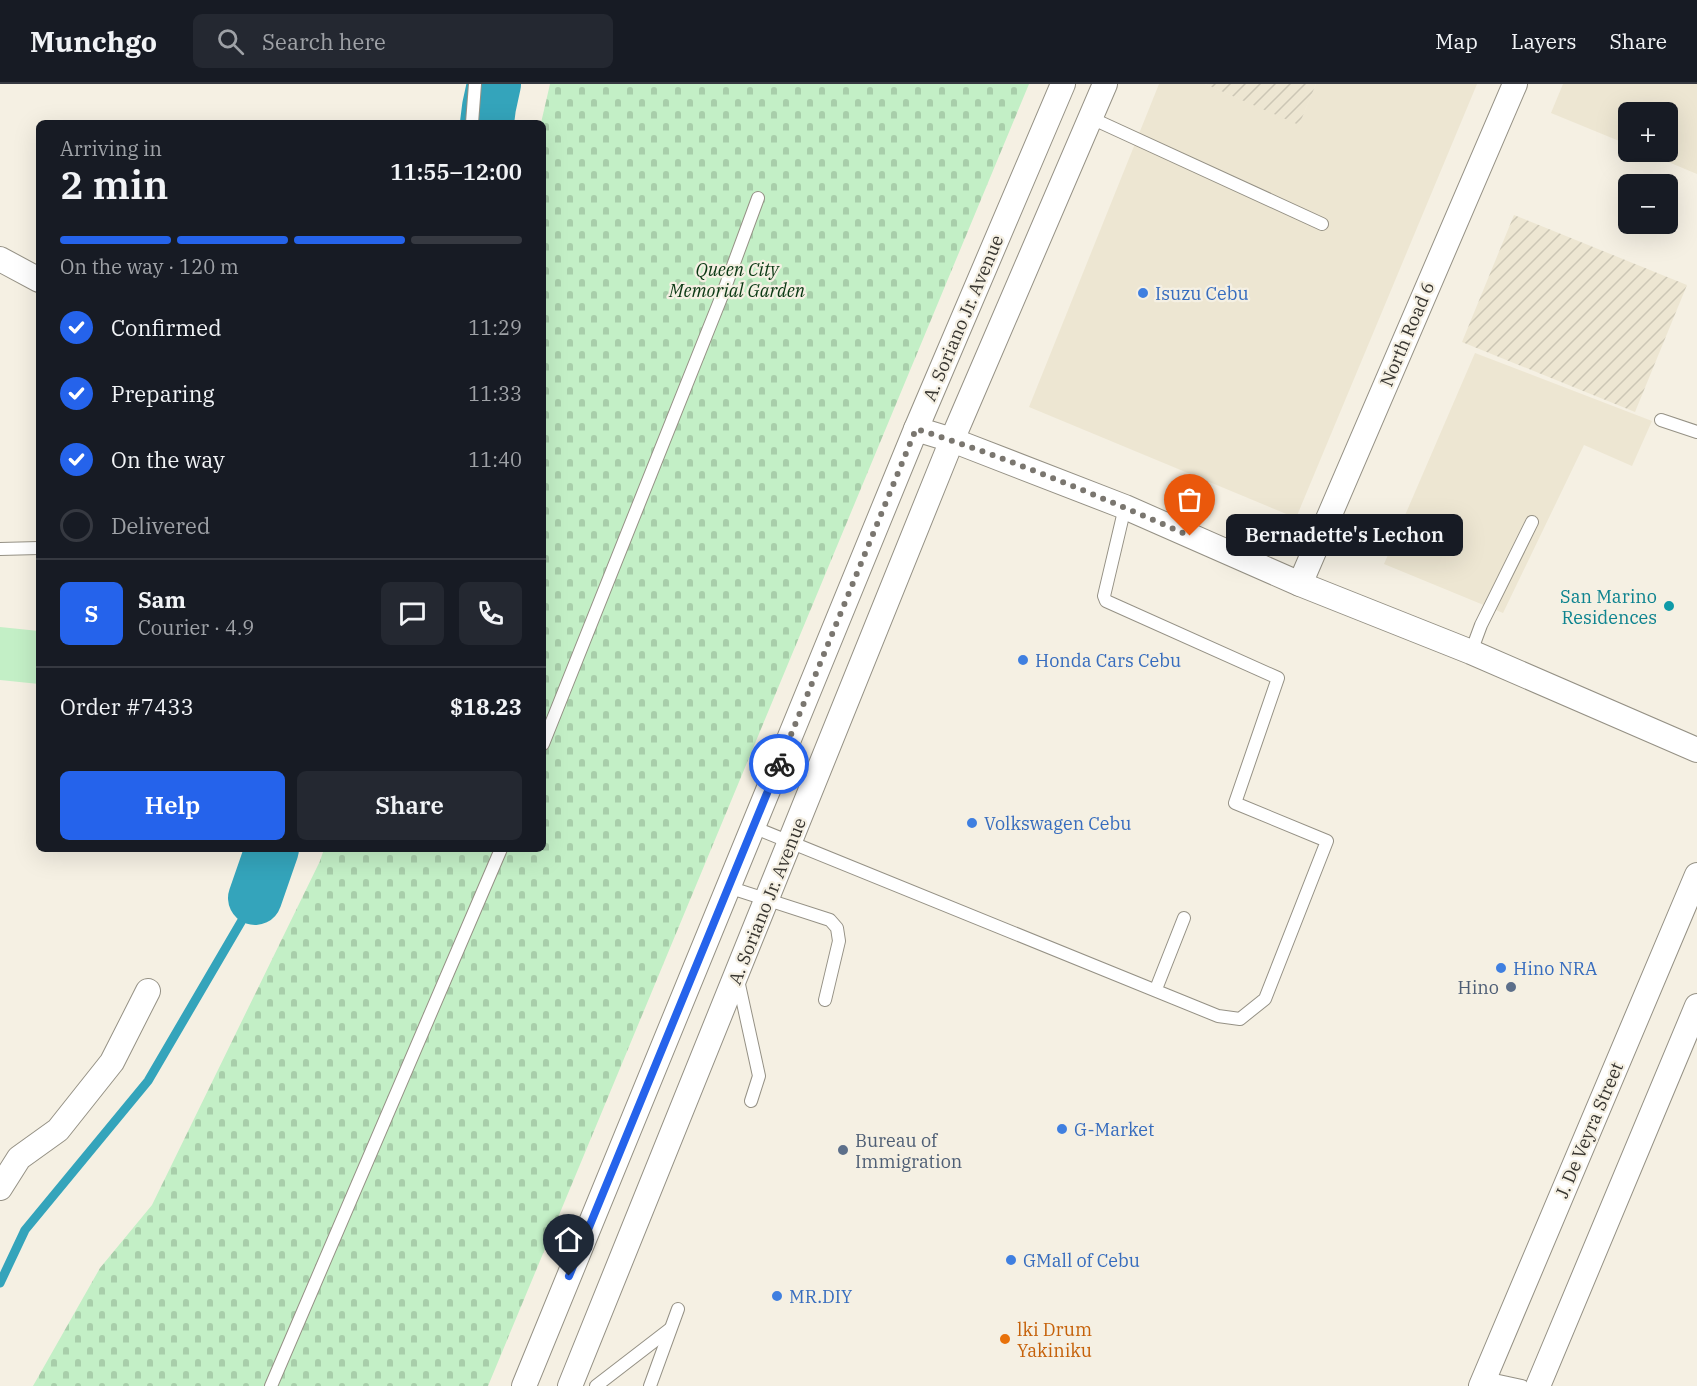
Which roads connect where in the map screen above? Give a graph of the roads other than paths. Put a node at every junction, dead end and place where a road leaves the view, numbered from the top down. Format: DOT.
graph roads {
  1 [pos="475,84"];
  2 [pos="1063,84"];
  3 [pos="1105,84"];
  4 [pos="1515,84"];
  5 [pos="1091,118"];
  6 [pos="472,120"];
  7 [pos="758,198"];
  8 [pos="1322,224"];
  9 [pos="0,259"];
  10 [pos="36,277"];
  11 [pos="1660,420"];
  12 [pos="916,429"];
  13 [pos="1697,432"];
  14 [pos="952,440"];
  15 [pos="1125,507"];
  16 [pos="1532,522"];
  17 [pos="36,548"];
  18 [pos="0,549"];
  19 [pos="1300,584"];
  20 [pos="1471,652"];
  21 [pos="546,736"];
  22 [pos="1697,750"];
  23 [pos="753,827"];
  24 [pos="790,842"];
  25 [pos="500,852"];
  26 [pos="1697,874"];
  27 [pos="728,887"];
  28 [pos="768,900"];
  29 [pos="1184,918"];
  30 [pos="737,976"];
  31 [pos="1156,989"];
  32 [pos="148,991"];
  33 [pos="825,1000"];
  34 [pos="1697,1006"];
  35 [pos="750,1101"];
  36 [pos="0,1188"];
  37 [pos="678,1309"];
  38 [pos="670,1329"];
  39 [pos="1483,1382"];
  40 [pos="271,1386"];
  41 [pos="524,1386"];
  42 [pos="570,1386"];
  43 [pos="596,1386"];
  44 [pos="650,1386"];
  45 [pos="1522,1386"];
  46 [pos="1538,1386"];
  1 -- 6 [label="lane"];
  2 -- 12 [label="street, A. Soriano Jr. Avenue"];
  3 -- 5 [label="street, A. Soriano Jr. Avenue"];
  4 -- 19 [label="street, North Road 6"];
  5 -- 8 [label="lane"];
  5 -- 14 [label="street, A. Soriano Jr. Avenue"];
  7 -- 21 [label="lane"];
  9 -- 10 [label="street"];
  11 -- 13 [label="lane"];
  12 -- 14 [label="street"];
  12 -- 23 [label="street, A. Soriano Jr. Avenue"];
  14 -- 15 [label="street"];
  14 -- 24 [label="street, A. Soriano Jr. Avenue"];
  15 -- 19 [label="street"];
  15 -- 31 [label="lane"];
  16 -- 20 [label="lane"];
  17 -- 18 [label="lane"];
  19 -- 20 [label="street"];
  20 -- 22 [label="street"];
  23 -- 24 [label="lane"];
  23 -- 27 [label="street, A. Soriano Jr. Avenue"];
  24 -- 28 [label="street, A. Soriano Jr. Avenue"];
  24 -- 31 [label="lane"];
  25 -- 40 [label="lane"];
  26 -- 39 [label="street, J. De Veyra Street"];
  27 -- 28 [label="lane"];
  27 -- 41 [label="street, A. Soriano Jr. Avenue"];
  28 -- 30 [label="street, A. Soriano Jr. Avenue"];
  28 -- 33 [label="lane"];
  29 -- 31 [label="lane"];
  30 -- 35 [label="lane"];
  30 -- 42 [label="street, A. Soriano Jr. Avenue"];
  32 -- 36 [label="street"];
  34 -- 46 [label="street"];
  37 -- 38 [label="lane"];
  38 -- 43 [label="lane"];
  38 -- 44 [label="lane"];
  39 -- 45 [label="lane"];
}
